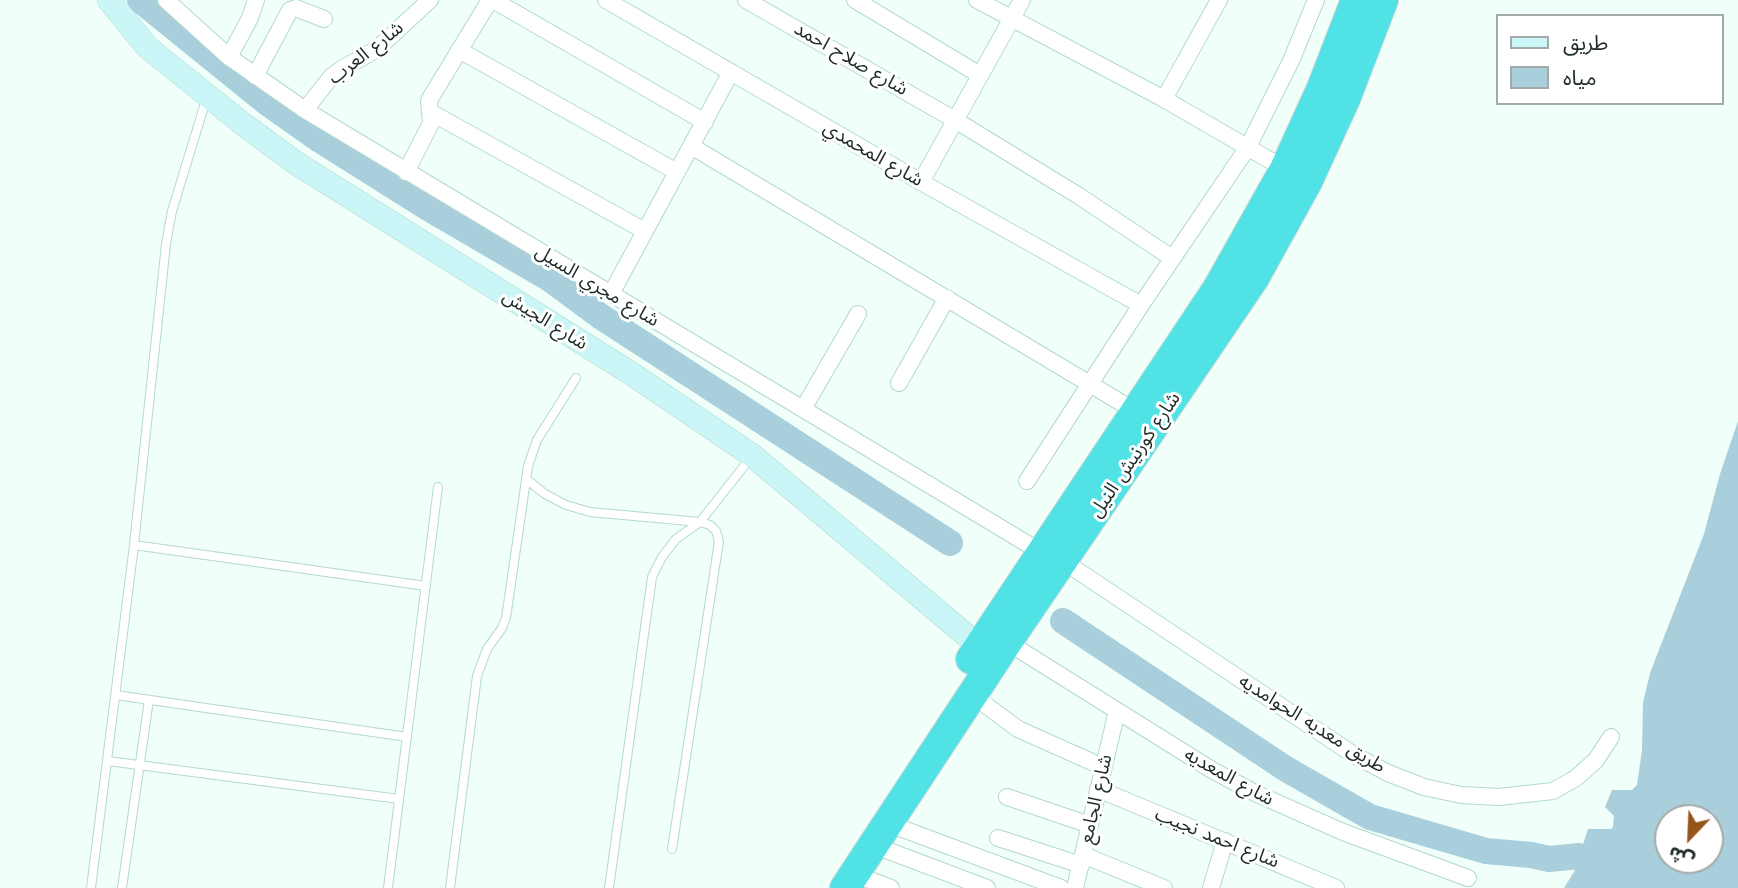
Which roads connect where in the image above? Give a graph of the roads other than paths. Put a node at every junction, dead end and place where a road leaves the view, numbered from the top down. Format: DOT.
graph roads {
  1 [pos="109,0"];
  2 [pos="166,0"];
  3 [pos="256,0"];
  4 [pos="430,0"];
  5 [pos="491,0"];
  6 [pos="606,0"];
  7 [pos="746,0"];
  8 [pos="855,0"];
  9 [pos="977,0"];
  10 [pos="1022,0"];
  11 [pos="1219,0"];
  12 [pos="1316,0"];
  13 [pos="1356,0"];
  14 [pos="1383,0"];
  15 [pos="324,19"];
  16 [pos="1012,19"];
  17 [pos="460,50"];
  18 [pos="229,57"];
  19 [pos="731,72"];
  20 [pos="980,75"];
  21 [pos="255,76"];
  22 [pos="207,97"];
  23 [pos="1164,99"];
  24 [pos="306,110"];
  25 [pos="432,113"];
  26 [pos="955,120"];
  27 [pos="705,122"];
  28 [pos="691,146"];
  29 [pos="1248,147"];
  30 [pos="1285,169"];
  31 [pos="407,172"];
  32 [pos="677,172"];
  33 [pos="921,182"];
  34 [pos="645,231"];
  35 [pos="1172,258"];
  36 [pos="611,294"];
  37 [pos="947,298"];
  38 [pos="1141,305"];
  39 [pos="858,313"];
  40 [pos="576,378"];
  41 [pos="899,383"];
  42 [pos="1090,384"];
  43 [pos="803,409"];
  44 [pos="1135,411"];
  45 [pos="753,456"];
  46 [pos="526,479"];
  47 [pos="1027,481"];
  48 [pos="438,487"];
  49 [pos="700,522"];
  50 [pos="134,545"];
  51 [pos="1052,557"];
  52 [pos="426,586"];
  53 [pos="993,644"];
  54 [pos="974,692"];
  55 [pos="116,695"];
  56 [pos="149,700"];
  57 [pos="1117,711"];
  58 [pos="407,737"];
  59 [pos="1611,737"];
  60 [pos="108,761"];
  61 [pos="140,765"];
  62 [pos="1104,767"];
  63 [pos="1098,789"];
  64 [pos="1007,797"];
  65 [pos="399,799"];
  66 [pos="1090,825"];
  67 [pos="880,834"];
  68 [pos="998,838"];
  69 [pos="1225,841"];
  70 [pos="672,849"];
  71 [pos="1082,860"];
  72 [pos="1468,878"];
  73 [pos="850,881"];
  74 [pos="92,888"];
  75 [pos="122,888"];
  76 [pos="388,888"];
  77 [pos="452,888"];
  78 [pos="609,888"];
  79 [pos="824,888"];
  80 [pos="891,888"];
  81 [pos="987,888"];
  82 [pos="1061,888"];
  83 [pos="1075,888"];
  84 [pos="1164,888"];
  85 [pos="1211,888"];
  86 [pos="1336,888"];
  1 -- 22 [label="street, شارع الجيش"];
  2 -- 18 [label="street, شارع مجري السيل"];
  3 -- 18 [label="street"];
  4 -- 24 [label="street, شارع العرب"];
  5 -- 17 [label="street"];
  5 -- 27 [label="street"];
  6 -- 19 [label="street, شارع المحمدي"];
  7 -- 26 [label="street, شارع صلاح احمد"];
  8 -- 20 [label="street"];
  9 -- 16 [label="street"];
  10 -- 16 [label="street"];
  11 -- 23 [label="street"];
  12 -- 29 [label="street"];
  13 -- 30 [label="highway, شارع كورنيش النيل"];
  14 -- 51 [label="highway, شارع كورنيش النيل"];
  15 -- 21 [label="street"];
  16 -- 20 [label="street"];
  16 -- 23 [label="street"];
  17 -- 25 [label="street"];
  17 -- 32 [label="street"];
  18 -- 21 [label="street, شارع مجري السيل"];
  19 -- 27 [label="street"];
  19 -- 33 [label="street, شارع المحمدي"];
  20 -- 26 [label="street"];
  21 -- 24 [label="street, شارع مجري السيل"];
  22 -- 45 [label="street, شارع الجيش"];
  22 -- 50 [label="lane"];
  23 -- 29 [label="street"];
  24 -- 31 [label="street, شارع مجري السيل"];
  25 -- 31 [label="street"];
  25 -- 34 [label="street"];
  26 -- 33 [label="street"];
  26 -- 35 [label="street, شارع صلاح احمد"];
  27 -- 28 [label="street"];
  28 -- 32 [label="street"];
  28 -- 37 [label="street"];
  29 -- 30 [label="street"];
  29 -- 35 [label="street"];
  30 -- 44 [label="highway, شارع كورنيش النيل"];
  31 -- 36 [label="street, شارع مجري السيل"];
  32 -- 34 [label="street"];
  33 -- 38 [label="street, شارع المحمدي"];
  34 -- 36 [label="street"];
  35 -- 38 [label="street"];
  36 -- 43 [label="street, شارع مجري السيل"];
  37 -- 41 [label="street"];
  37 -- 42 [label="street"];
  38 -- 42 [label="street"];
  39 -- 43 [label="street"];
  40 -- 46 [label="lane"];
  42 -- 44 [label="street"];
  42 -- 47 [label="street"];
  43 -- 51 [label="street, شارع مجري السيل"];
  44 -- 51 [label="highway, شارع كورنيش النيل"];
  45 -- 49 [label="lane"];
  45 -- 53 [label="street, شارع الجيش"];
  46 -- 49 [label="lane"];
  46 -- 77 [label="lane"];
  48 -- 52 [label="lane"];
  49 -- 70 [label="lane"];
  49 -- 78 [label="lane"];
  50 -- 52 [label="lane"];
  50 -- 55 [label="lane"];
  51 -- 53 [label="highway, شارع كورنيش النيل"];
  51 -- 59 [label="street, طريق معديه الحوامديه"];
  52 -- 58 [label="lane"];
  53 -- 54 [label="highway, شارع كورنيش النيل"];
  53 -- 57 [label="street, شارع المعديه"];
  53 -- 79 [label="highway, شارع كورنيش النيل"];
  54 -- 62 [label="street"];
  54 -- 67 [label="highway, شارع كورنيش النيل"];
  55 -- 56 [label="lane"];
  55 -- 60 [label="lane"];
  56 -- 58 [label="lane"];
  56 -- 61 [label="lane"];
  57 -- 62 [label="street, شارع الجامع"];
  57 -- 72 [label="street, شارع المعديه"];
  58 -- 65 [label="lane"];
  60 -- 61 [label="lane"];
  60 -- 74 [label="lane"];
  61 -- 65 [label="lane"];
  61 -- 75 [label="lane"];
  62 -- 63 [label="street, شارع الجامع"];
  63 -- 66 [label="street, شارع الجامع"];
  63 -- 69 [label="street, شارع احمد نجيب"];
  64 -- 66 [label="street"];
  65 -- 76 [label="lane"];
  66 -- 71 [label="street, شارع الجامع"];
  67 -- 73 [label="highway, شارع كورنيش النيل"];
  67 -- 81 [label="street"];
  67 -- 82 [label="street"];
  68 -- 71 [label="street"];
  69 -- 85 [label="street"];
  69 -- 86 [label="street, شارع احمد نجيب"];
  71 -- 83 [label="street, شارع الجامع"];
  71 -- 84 [label="street"];
  73 -- 80 [label="street"];
}
